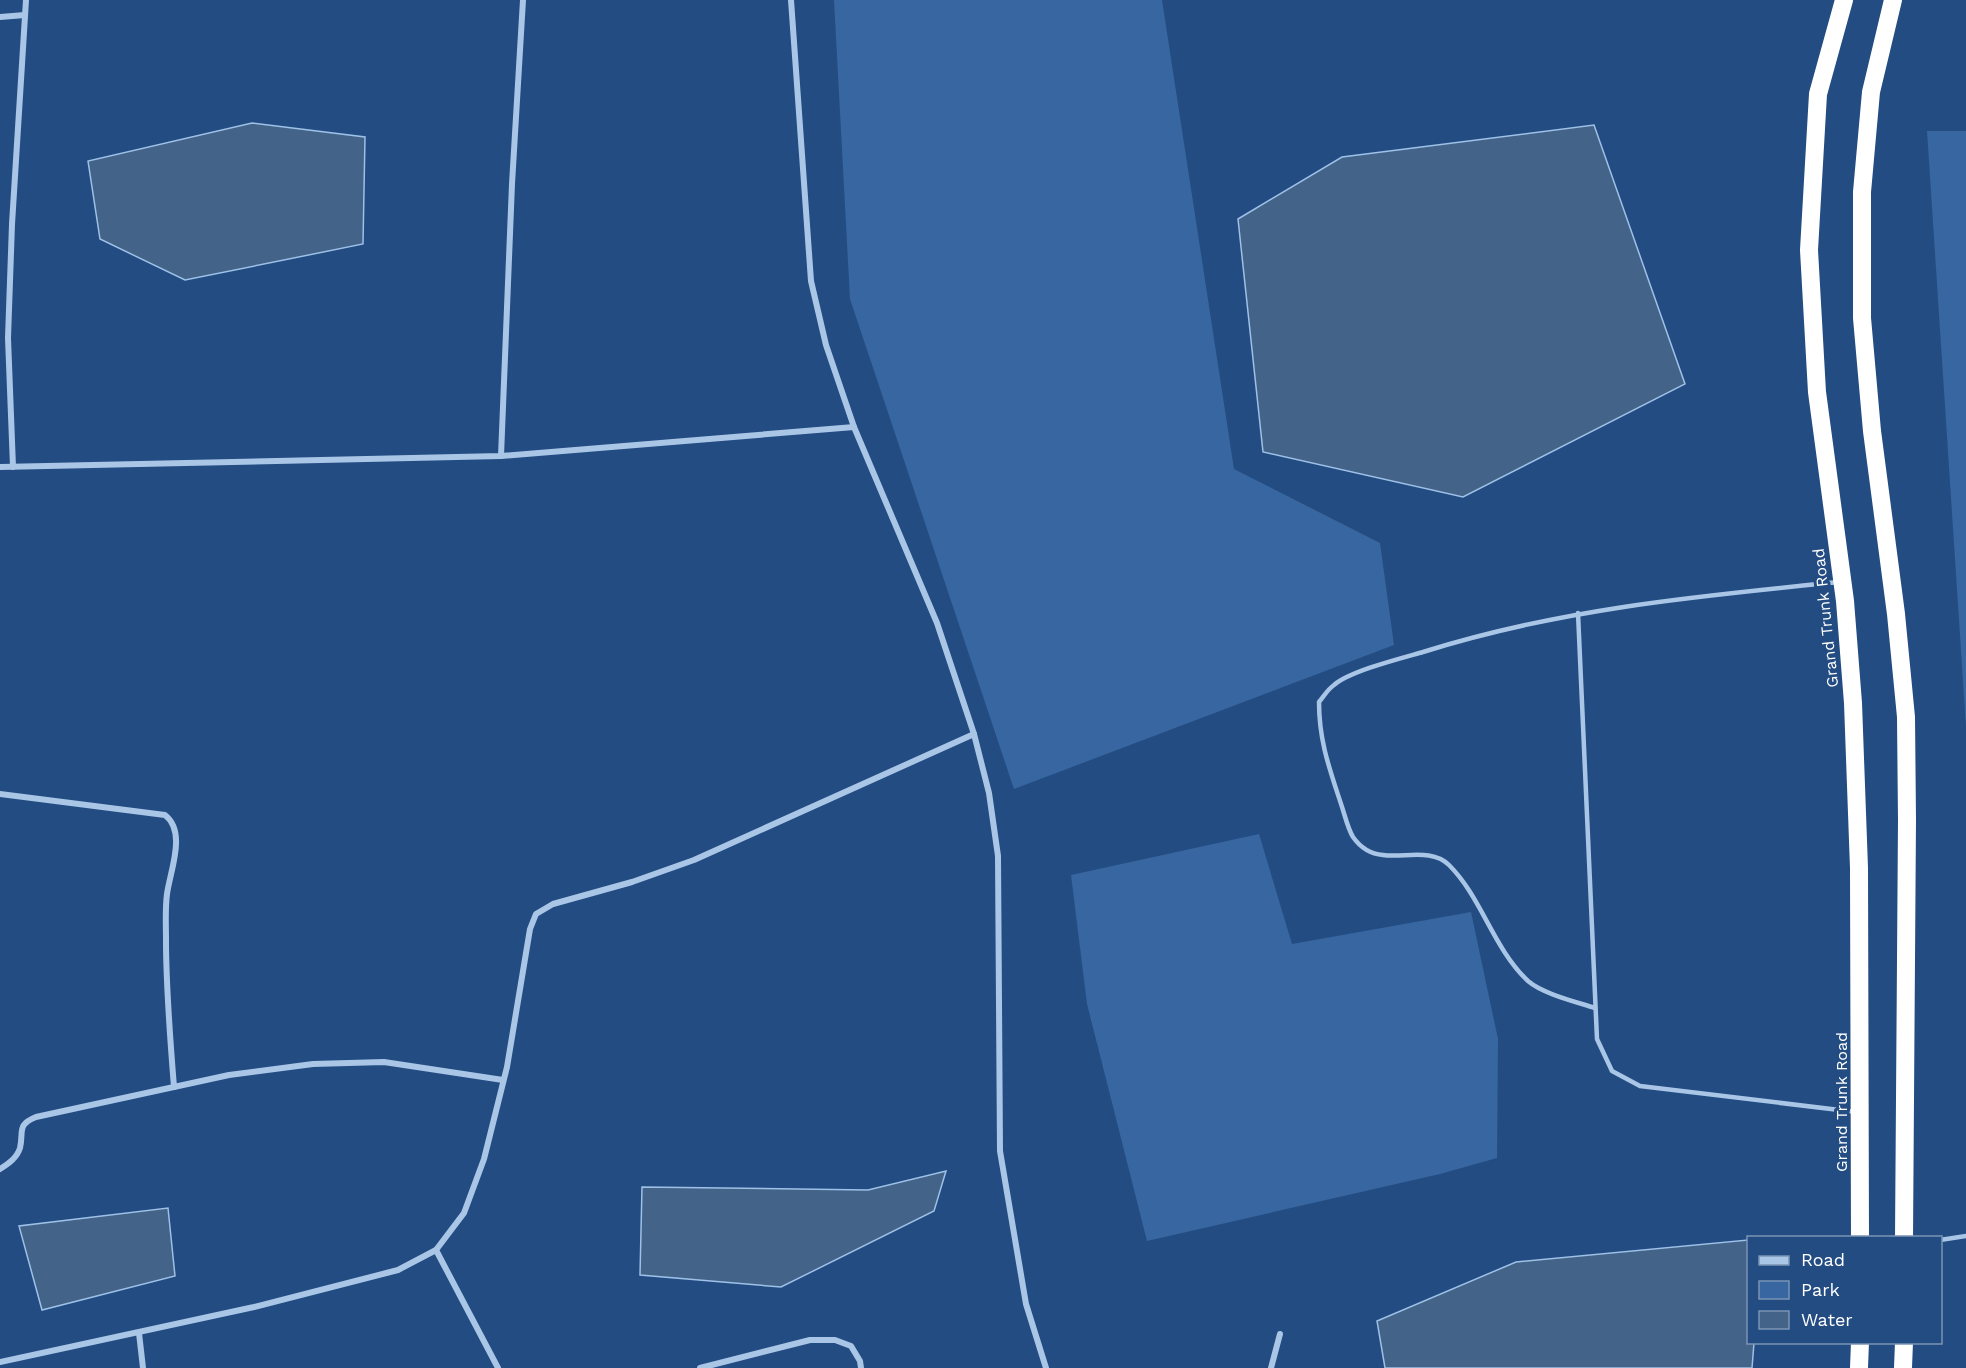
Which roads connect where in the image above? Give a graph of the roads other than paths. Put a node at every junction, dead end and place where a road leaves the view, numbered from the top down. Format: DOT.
graph roads {
  1 [pos="26,0"];
  2 [pos="523,0"];
  3 [pos="791,0"];
  4 [pos="1844,0"];
  5 [pos="1893,0"];
  6 [pos="25,15"];
  7 [pos="0,17"];
  8 [pos="854,427"];
  9 [pos="501,456"];
  10 [pos="0,467"];
  11 [pos="13,467"];
  12 [pos="1842,581"];
  13 [pos="1578,613"];
  14 [pos="974,734"];
  15 [pos="0,794"];
  16 [pos="1595,1008"];
  17 [pos="503,1080"];
  18 [pos="174,1087"];
  19 [pos="1861,1112"];
  20 [pos="0,1168"];
  21 [pos="1860,1236"];
  22 [pos="1904,1236"];
  23 [pos="1966,1236"];
  24 [pos="1942,1240"];
  25 [pos="436,1250"];
  26 [pos="139,1333"];
  27 [pos="1280,1334"];
  28 [pos="1860,1344"];
  29 [pos="1904,1344"];
  30 [pos="0,1362"];
  31 [pos="143,1368"];
  32 [pos="498,1368"];
  33 [pos="700,1368"];
  34 [pos="861,1368"];
  35 [pos="1046,1368"];
  36 [pos="1271,1368"];
  37 [pos="1860,1368"];
  38 [pos="1903,1368"];
  1 -- 6 [label="street"];
  2 -- 9 [label="street"];
  3 -- 8 [label="street"];
  4 -- 12 [label="highway, Grand Trunk Road"];
  5 -- 22 [label="highway"];
  6 -- 7 [label="street"];
  6 -- 11 [label="street"];
  8 -- 9 [label="street"];
  8 -- 14 [label="street"];
  9 -- 11 [label="street"];
  10 -- 11 [label="street"];
  12 -- 13 [label="lane"];
  12 -- 19 [label="highway, Grand Trunk Road"];
  13 -- 16 [label="lane"];
  13 -- 16 [label="lane"];
  14 -- 17 [label="street"];
  14 -- 35 [label="street"];
  15 -- 18 [label="street"];
  16 -- 19 [label="lane"];
  17 -- 18 [label="street"];
  17 -- 25 [label="street"];
  18 -- 20 [label="street"];
  19 -- 21 [label="highway, Grand Trunk Road"];
  23 -- 24 [label="lane"];
  25 -- 26 [label="street"];
  25 -- 32 [label="street"];
  26 -- 30 [label="street"];
  26 -- 31 [label="street"];
  27 -- 36 [label="street"];
  28 -- 37 [label="highway"];
  29 -- 38 [label="highway"];
  33 -- 34 [label="street"];
}
